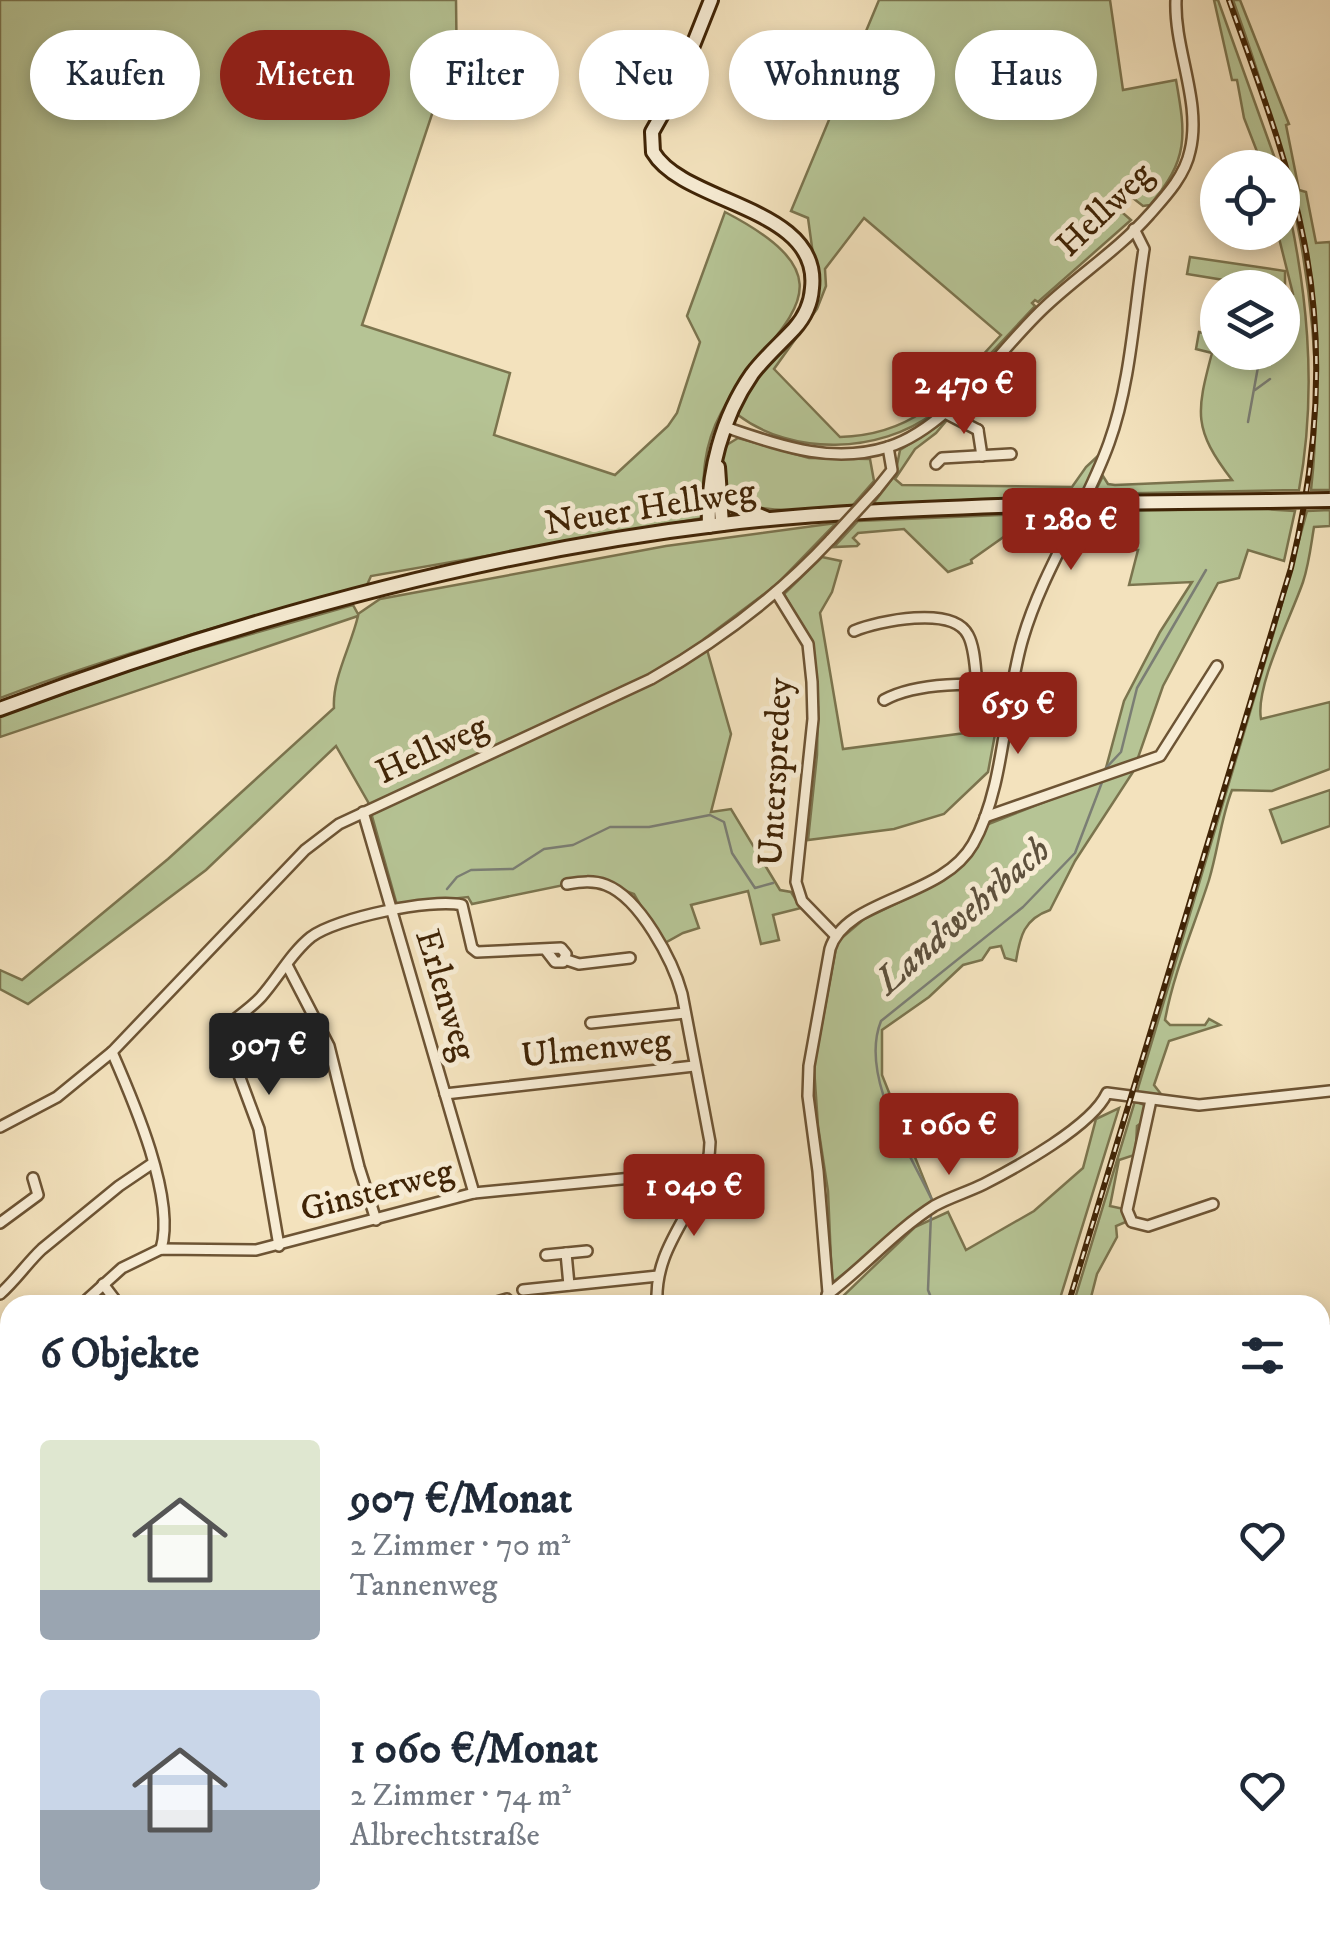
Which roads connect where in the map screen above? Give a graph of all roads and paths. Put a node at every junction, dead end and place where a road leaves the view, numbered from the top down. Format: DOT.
graph roads {
  1 [pos="711,0"];
  2 [pos="1176,0"];
  3 [pos="1134,229"];
  4 [pos="945,413"];
  5 [pos="990,422"];
  6 [pos="725,427"];
  7 [pos="978,430"];
  8 [pos="888,447"];
  9 [pos="718,451"];
  10 [pos="1011,454"];
  11 [pos="982,456"];
  12 [pos="936,464"];
  13 [pos="720,493"];
  14 [pos="1330,500"];
  15 [pos="768,519"];
  16 [pos="715,525"];
  17 [pos="776,592"];
  18 [pos="854,631"];
  19 [pos="1216,666"];
  20 [pos="978,683"];
  21 [pos="1012,688"];
  22 [pos="884,700"];
  23 [pos="0,708"];
  24 [pos="363,812"];
  25 [pos="985,817"];
  26 [pos="567,884"];
  27 [pos="391,910"];
  28 [pos="835,935"];
  29 [pos="630,958"];
  30 [pos="287,965"];
  31 [pos="684,1013"];
  32 [pos="591,1023"];
  33 [pos="112,1052"];
  34 [pos="694,1066"];
  35 [pos="1330,1091"];
  36 [pos="446,1094"];
  37 [pos="1151,1100"];
  38 [pos="0,1127"];
  39 [pos="153,1163"];
  40 [pos="706,1171"];
  41 [pos="33,1178"];
  42 [pos="474,1193"];
  43 [pos="1213,1204"];
  44 [pos="376,1220"];
  45 [pos="0,1223"];
  46 [pos="279,1246"];
  47 [pos="162,1249"];
  48 [pos="587,1251"];
  49 [pos="566,1253"];
  50 [pos="546,1255"];
  51 [pos="658,1276"];
  52 [pos="103,1284"];
  53 [pos="570,1285"];
  54 [pos="522,1290"];
  55 [pos="0,1294"];
  56 [pos="91,1295"];
  57 [pos="111,1295"];
  58 [pos="658,1295"];
  59 [pos="828,1295"];
  60 [pos="833,1295"];
  1 -- 6 [label="main road"];
  2 -- 3 [label="street, Hellweg"];
  3 -- 4 [label="street, Hellweg"];
  3 -- 21 [label="street"];
  4 -- 7 [label="street"];
  4 -- 8 [label="street, Hellweg"];
  5 -- 7 [label="street"];
  6 -- 8 [label="street, Hellweg"];
  6 -- 9 [label="main road"];
  7 -- 11 [label="street"];
  8 -- 17 [label="street, Hellweg, bridge"];
  9 -- 13 [label="main road"];
  9 -- 16 [label="main road"];
  10 -- 11 [label="street"];
  11 -- 12 [label="street"];
  13 -- 15 [label="main road"];
  13 -- 16 [label="main road"];
  14 -- 15 [label="main road, Neuer Hellweg, bridge"];
  15 -- 16 [label="main road, Neuer Hellweg"];
  16 -- 23 [label="main road, Neuer Hellweg"];
  17 -- 24 [label="street, Hellweg"];
  17 -- 28 [label="street, Unterspredey"];
  18 -- 20 [label="street"];
  19 -- 25 [label="street"];
  20 -- 21 [label="street"];
  20 -- 22 [label="street"];
  21 -- 25 [label="street"];
  24 -- 27 [label="street, Erlenweg"];
  24 -- 33 [label="street, Hellweg"];
  25 -- 28 [label="street"];
  26 -- 31 [label="street"];
  27 -- 29 [label="street"];
  27 -- 30 [label="street"];
  27 -- 36 [label="street, Erlenweg"];
  28 -- 59 [label="street"];
  30 -- 44 [label="street"];
  30 -- 46 [label="street"];
  31 -- 32 [label="street"];
  31 -- 34 [label="street"];
  33 -- 38 [label="street, Hellweg"];
  33 -- 39 [label="street"];
  34 -- 36 [label="street, Ulmenweg"];
  34 -- 40 [label="street"];
  35 -- 37 [label="street"];
  36 -- 42 [label="street, Erlenweg"];
  37 -- 43 [label="street"];
  37 -- 60 [label="street"];
  39 -- 47 [label="street"];
  39 -- 55 [label="street"];
  40 -- 42 [label="street, Ginsterweg"];
  40 -- 51 [label="street"];
  41 -- 45 [label="street"];
  42 -- 44 [label="street, Ginsterweg"];
  44 -- 46 [label="street, Ginsterweg"];
  46 -- 47 [label="street, Ginsterweg"];
  47 -- 52 [label="street, Ginsterweg"];
  48 -- 49 [label="street"];
  49 -- 50 [label="street"];
  49 -- 53 [label="street"];
  51 -- 53 [label="street"];
  51 -- 58 [label="street"];
  52 -- 56 [label="street, Ginsterweg"];
  52 -- 57 [label="street"];
  53 -- 54 [label="street"];
}
